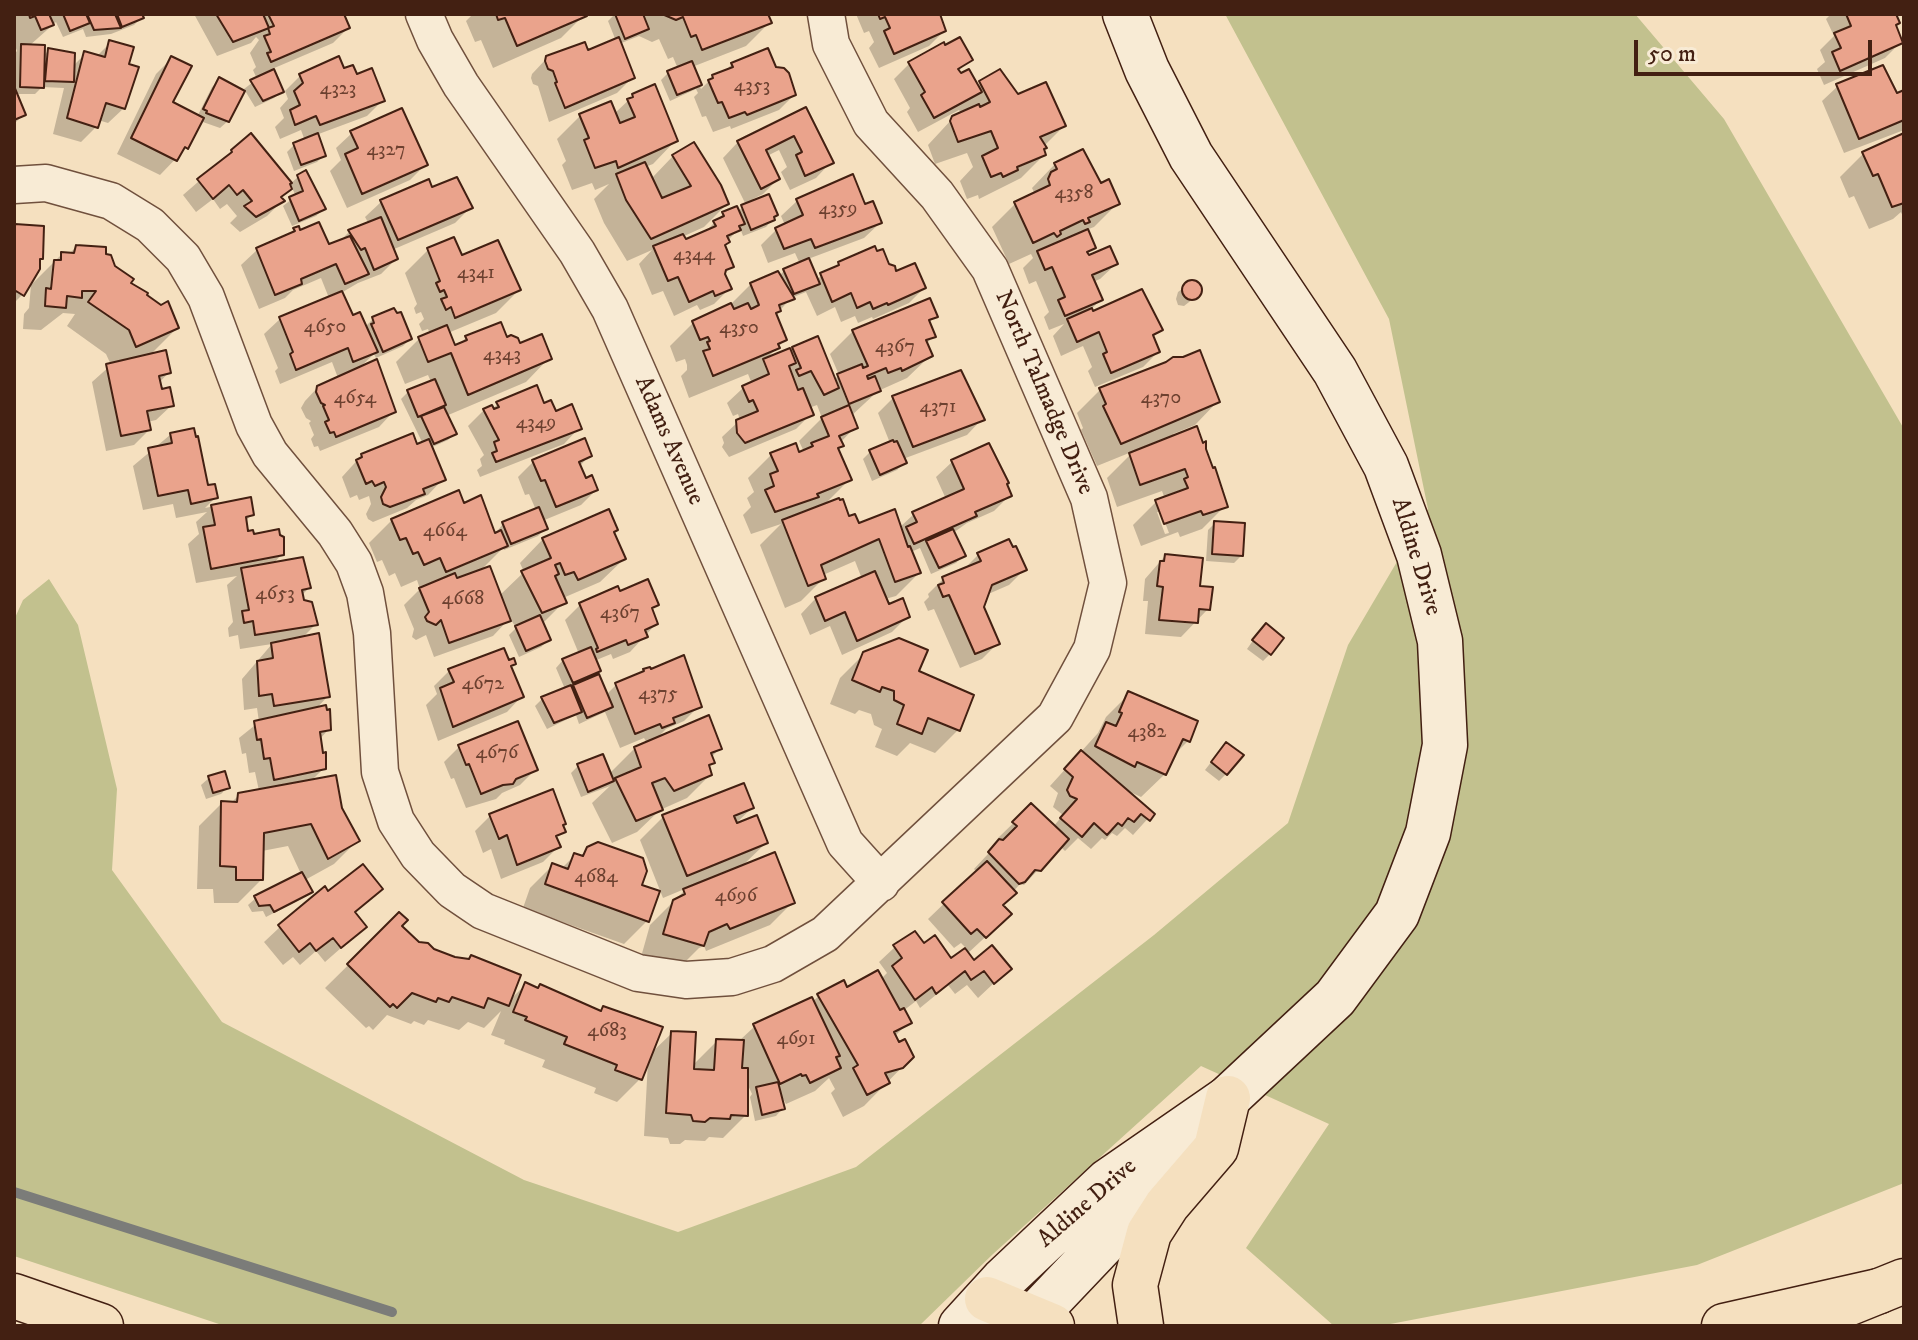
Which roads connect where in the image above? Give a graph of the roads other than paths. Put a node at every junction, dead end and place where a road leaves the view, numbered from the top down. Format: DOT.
graph roads {
  1 [pos="424,14"];
  2 [pos="826,14"];
  3 [pos="1125,14"];
  4 [pos="14,185"];
  5 [pos="881,883"];
  6 [pos="1228,1098"];
  7 [pos="1892,1286"];
  8 [pos="14,1296"];
  9 [pos="974,1312"];
  10 [pos="1036,1323"];
  11 [pos="101,1326"];
  12 [pos="1141,1326"];
  13 [pos="1724,1326"];
  14 [pos="1792,1326"];
  1 -- 5 [label="street, Adams Avenue"];
  2 -- 5 [label="street, North Talmadge Drive"];
  3 -- 6 [label="main road, Aldine Drive"];
  4 -- 5 [label="street, North Talmadge Drive"];
  6 -- 9 [label="main road, Aldine Drive"];
  6 -- 10 [label="main road, Aldine Drive"];
  6 -- 12 [label="main road"];
  7 -- 13 [label="main road"];
  7 -- 14 [label="main road"];
  8 -- 11 [label="main road"];
  9 -- 10 [label="main road"];
}
